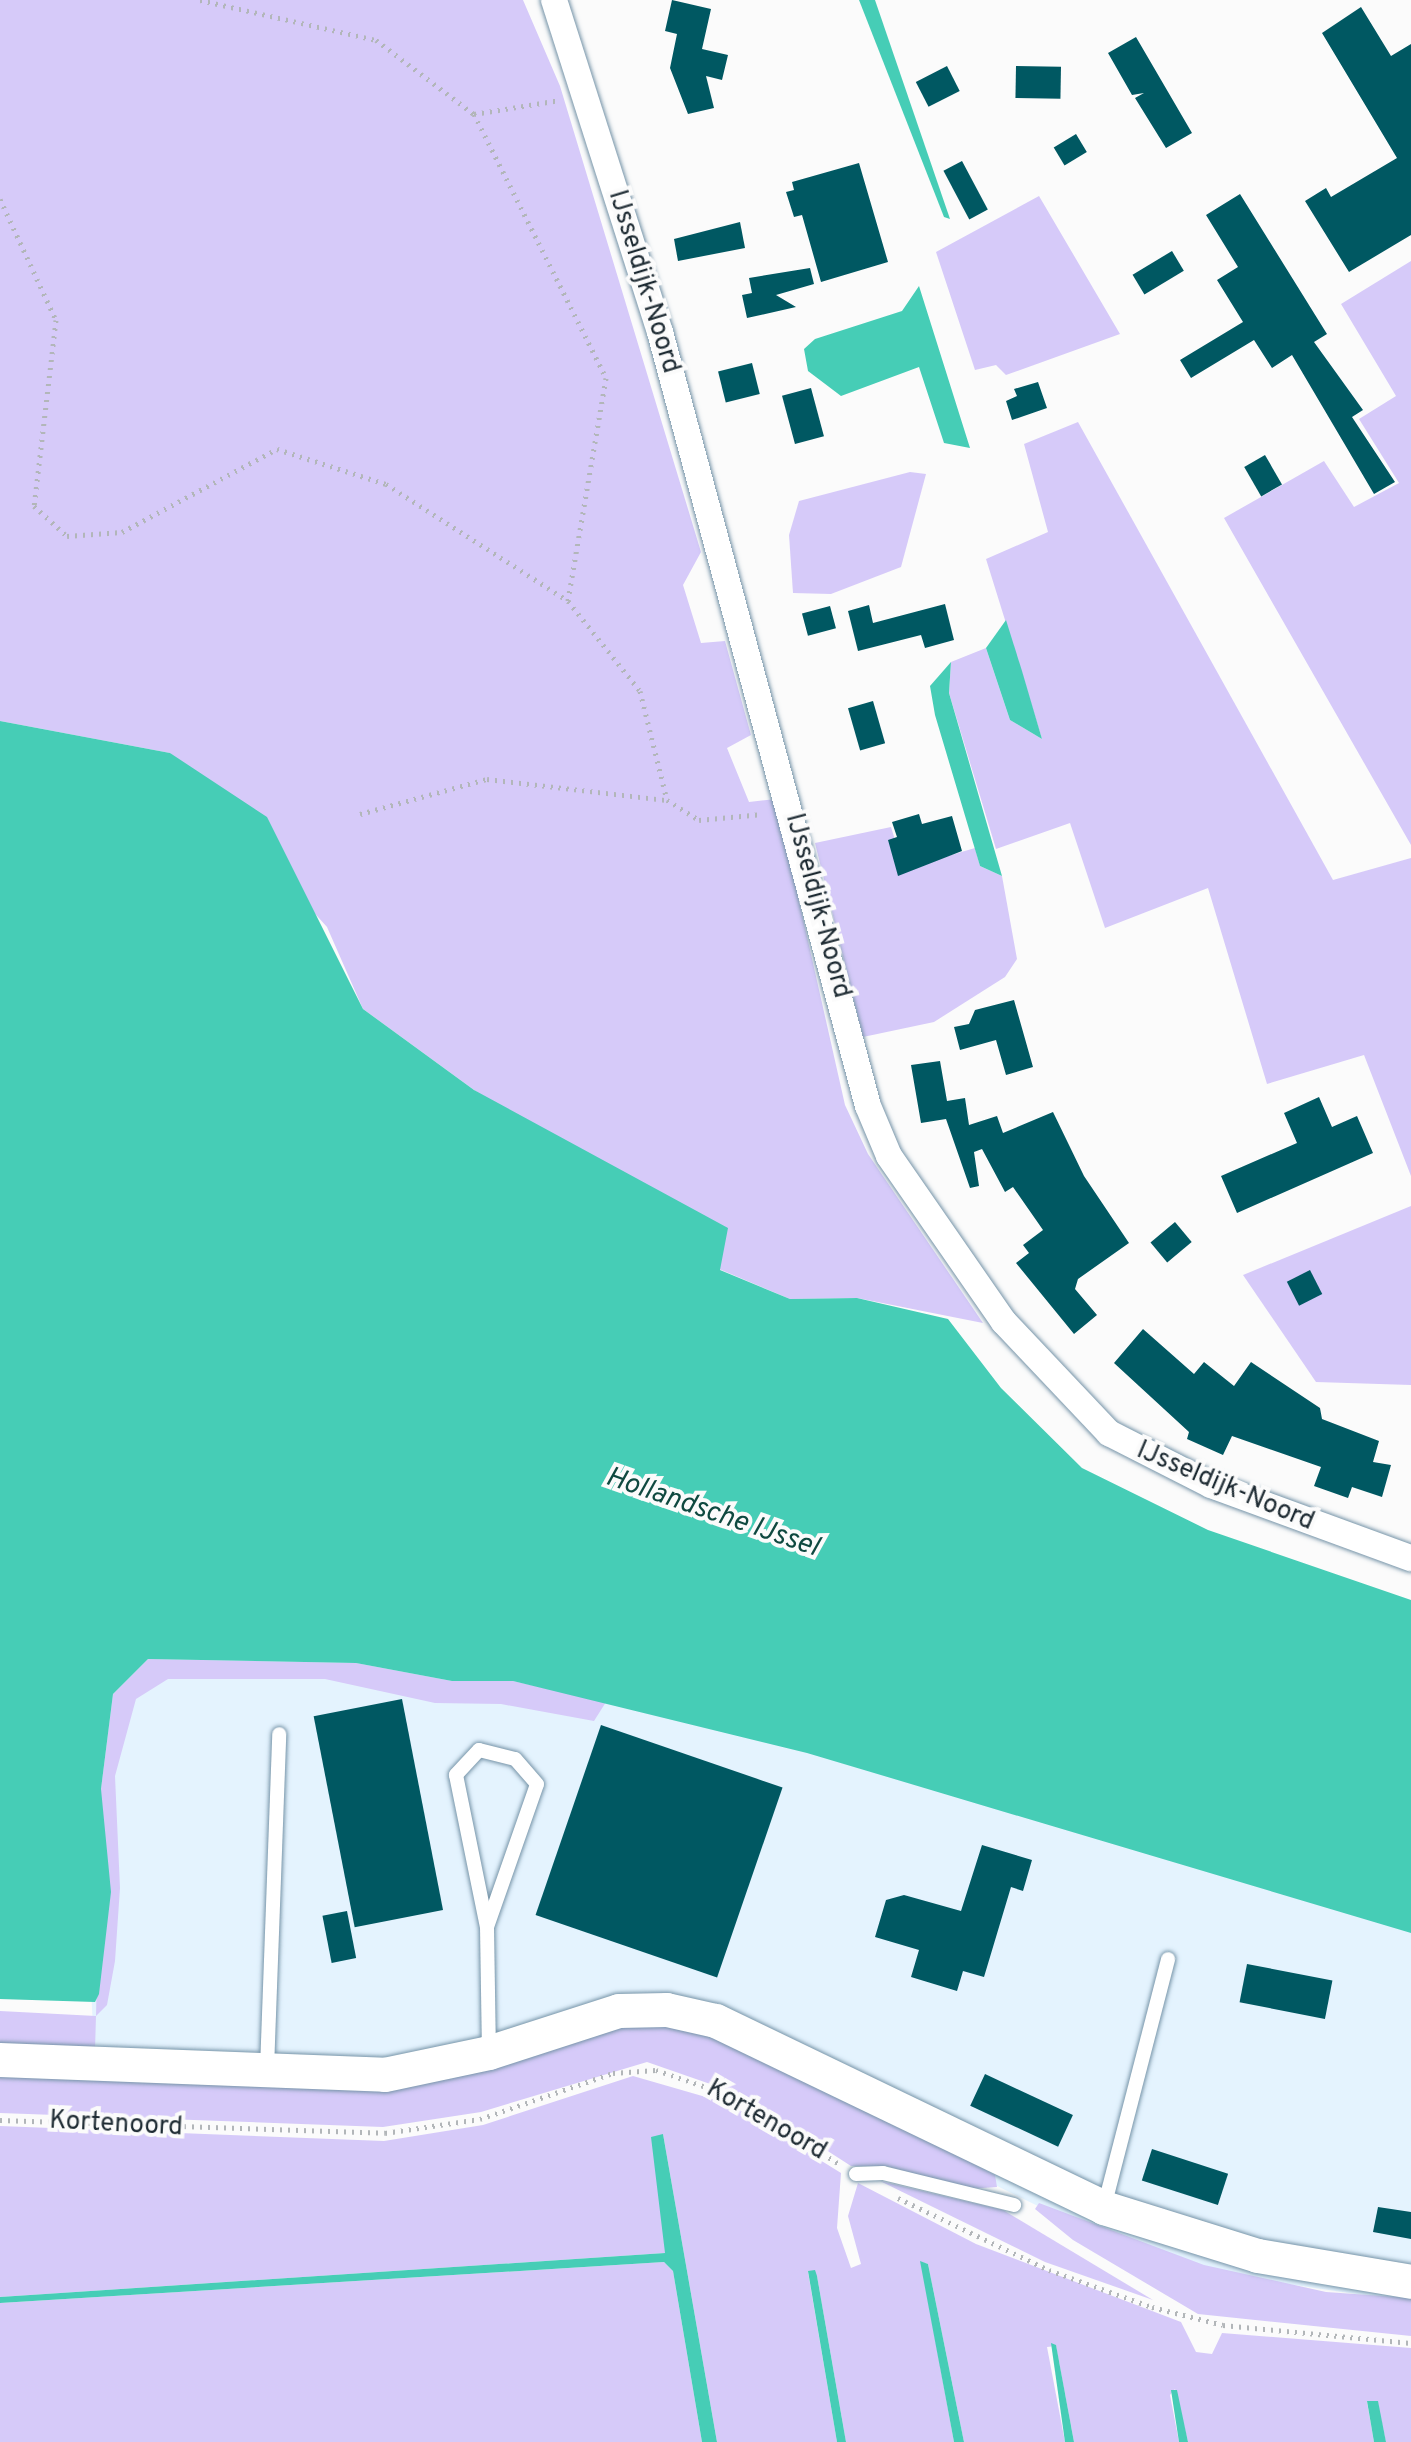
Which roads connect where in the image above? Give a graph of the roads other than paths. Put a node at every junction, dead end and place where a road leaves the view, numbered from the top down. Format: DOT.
graph roads {
  1 [pos="554,0"];
  2 [pos="1411,1558"];
  3 [pos="279,1734"];
  4 [pos="487,1927"];
  5 [pos="1168,1959"];
  6 [pos="489,2053"];
  7 [pos="0,2060"];
  8 [pos="267,2074"];
  9 [pos="856,2174"];
  10 [pos="1014,2205"];
  11 [pos="1104,2208"];
  12 [pos="1411,2282"];
  1 -- 2 [label="street, IJsseldijk-Noord"];
  3 -- 8 [label="lane"];
  4 -- 4 [label="lane"];
  4 -- 6 [label="lane"];
  5 -- 11 [label="lane"];
  6 -- 8 [label="street"];
  6 -- 11 [label="street"];
  7 -- 8 [label="street"];
  9 -- 10 [label="lane"];
  11 -- 12 [label="street"];
}
